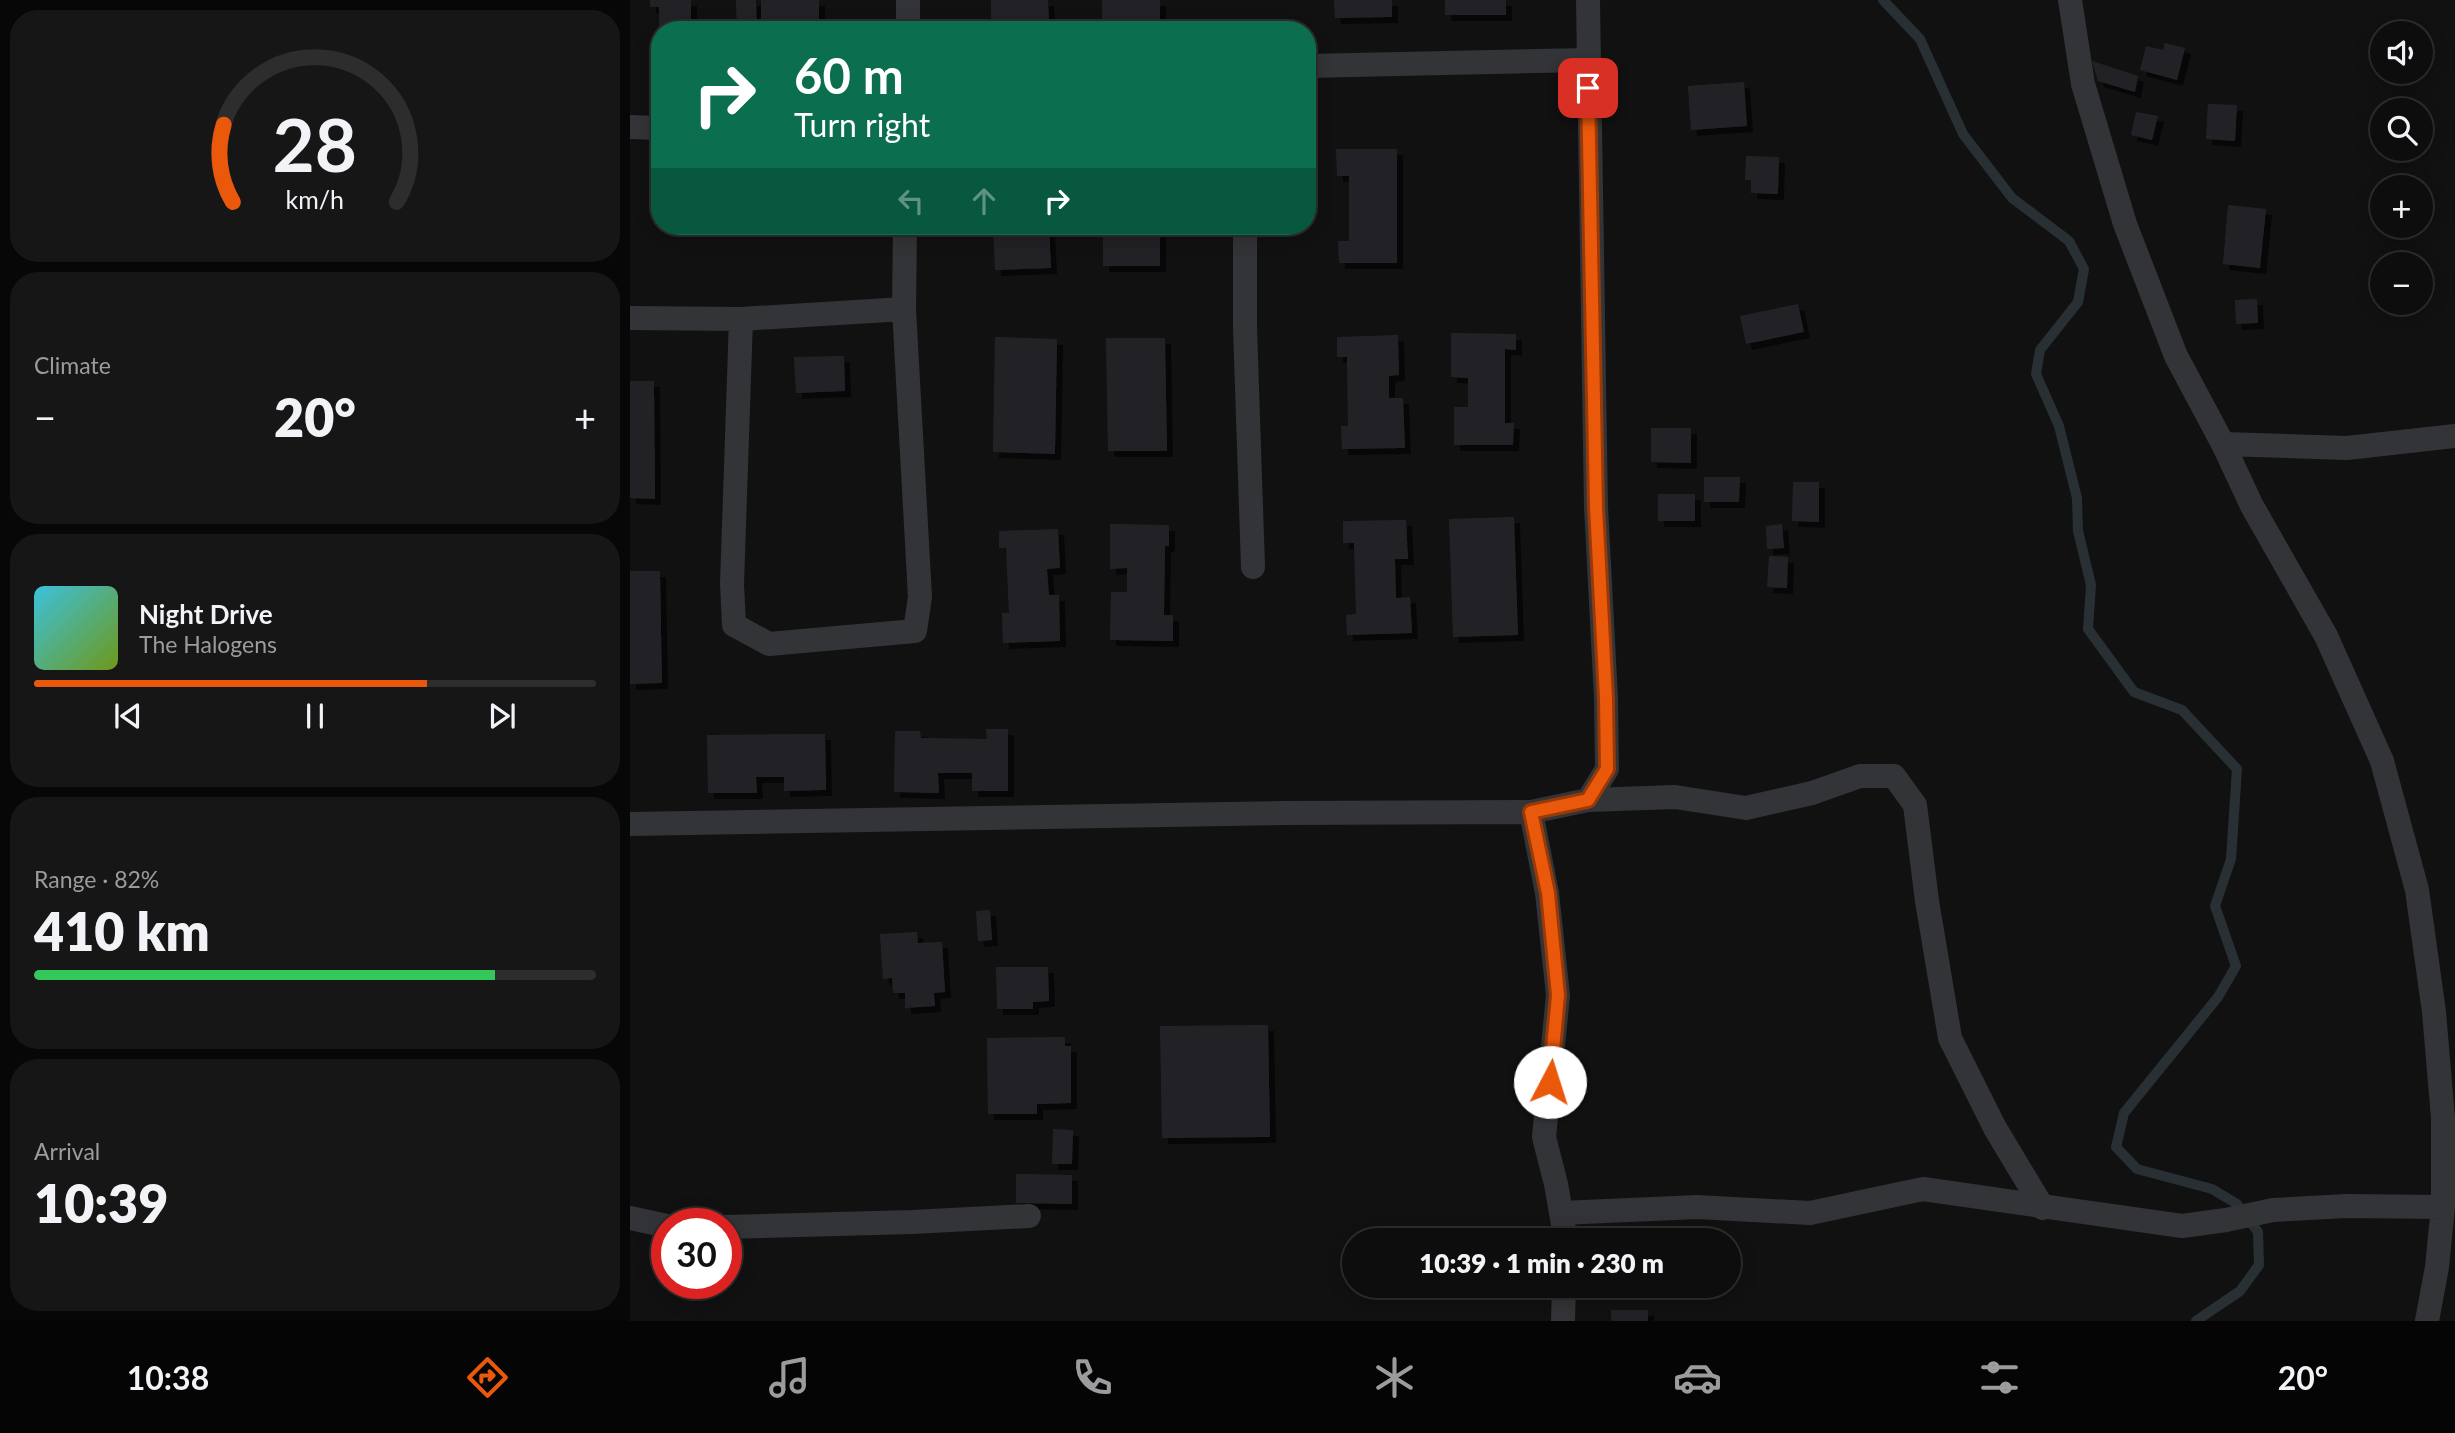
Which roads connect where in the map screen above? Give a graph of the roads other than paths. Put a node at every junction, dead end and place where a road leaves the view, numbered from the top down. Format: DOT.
graph roads {
  1 [pos="908,0"];
  2 [pos="1588,0"];
  3 [pos="2070,0"];
  4 [pos="908,21"];
  5 [pos="1588,60"];
  6 [pos="1316,66"];
  7 [pos="630,127"];
  8 [pos="651,128"];
  9 [pos="905,235"];
  10 [pos="1245,235"];
  11 [pos="904,309"];
  12 [pos="630,318"];
  13 [pos="741,319"];
  14 [pos="2455,436"];
  15 [pos="2223,444"];
  16 [pos="1253,567"];
  17 [pos="1588,800"];
  18 [pos="1531,812"];
  19 [pos="630,824"];
  20 [pos="2446,1046"];
  21 [pos="2043,1208"];
  22 [pos="2443,1208"];
  23 [pos="1561,1213"];
  24 [pos="1029,1216"];
  25 [pos="630,1218"];
  26 [pos="651,1223"];
  27 [pos="742,1227"];
  28 [pos="1564,1228"];
  29 [pos="1564,1298"];
  30 [pos="1563,1321"];
  31 [pos="2427,1321"];
  1 -- 4 [label="street"];
  2 -- 5 [label="street"];
  3 -- 15 [label="street"];
  5 -- 6 [label="street"];
  5 -- 17 [label="street"];
  7 -- 8 [label="street"];
  9 -- 11 [label="street"];
  10 -- 16 [label="street"];
  11 -- 13 [label="street"];
  11 -- 13 [label="street"];
  12 -- 13 [label="street"];
  14 -- 15 [label="street"];
  15 -- 20 [label="street"];
  17 -- 18 [label="street"];
  17 -- 21 [label="street"];
  18 -- 19 [label="street"];
  18 -- 23 [label="street"];
  20 -- 22 [label="street"];
  21 -- 22 [label="street"];
  21 -- 23 [label="street"];
  22 -- 31 [label="street"];
  23 -- 28 [label="street"];
  24 -- 27 [label="street"];
  25 -- 26 [label="street"];
  29 -- 30 [label="street"];
}
